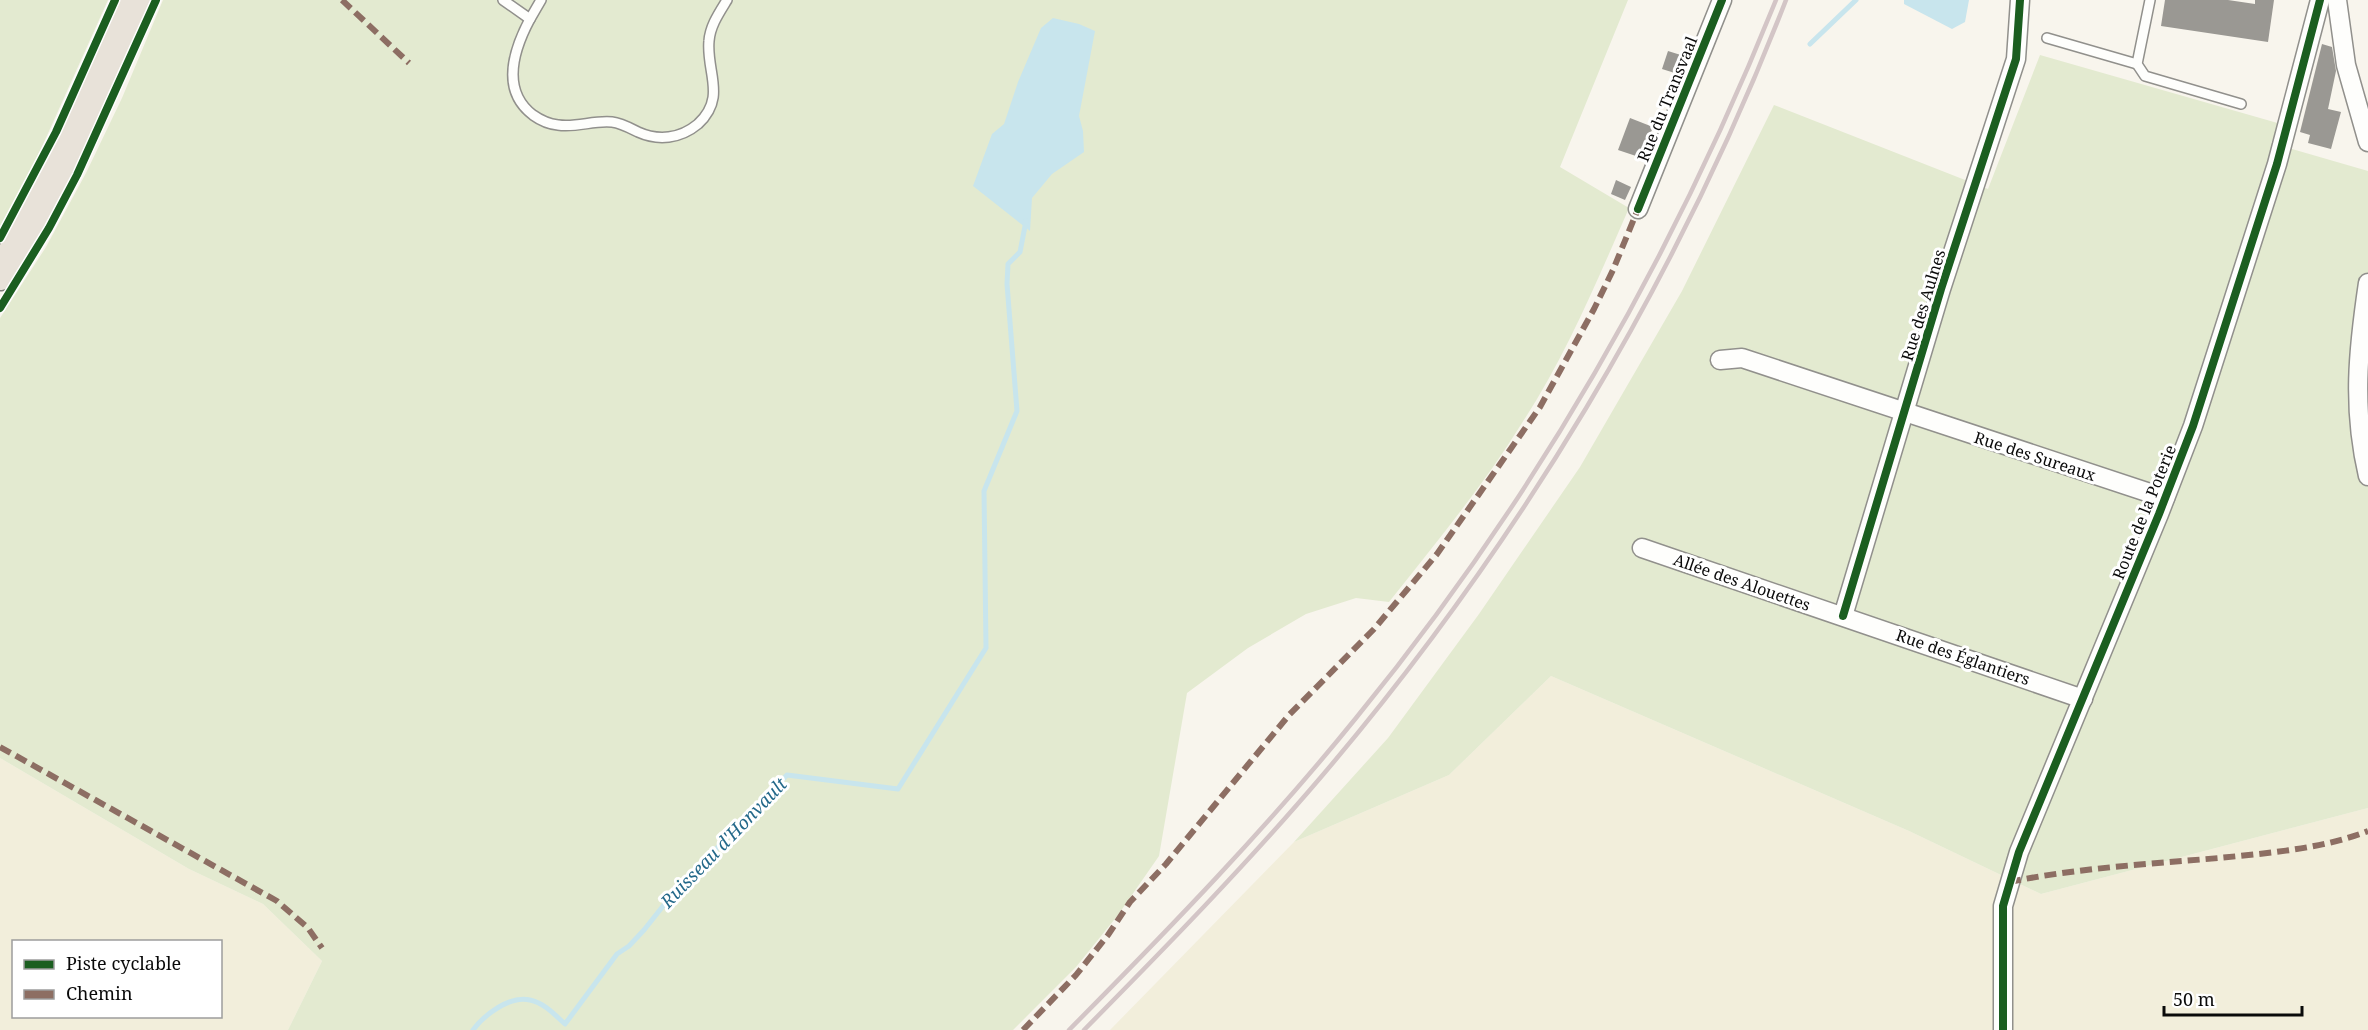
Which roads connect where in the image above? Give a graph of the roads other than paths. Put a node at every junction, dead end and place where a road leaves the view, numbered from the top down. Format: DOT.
graph roads {
  1 [pos="136,0"];
  2 [pos="503,0"];
  3 [pos="541,0"];
  4 [pos="728,0"];
  5 [pos="1722,0"];
  6 [pos="2020,0"];
  7 [pos="2150,0"];
  8 [pos="2320,0"];
  9 [pos="2337,0"];
  10 [pos="530,19"];
  11 [pos="2047,38"];
  12 [pos="2137,64"];
  13 [pos="2241,104"];
  14 [pos="2368,142"];
  15 [pos="1638,209"];
  16 [pos="0,275"];
  17 [pos="2368,283"];
  18 [pos="1720,360"];
  19 [pos="1905,413"];
  20 [pos="2368,476"];
  21 [pos="2166,498"];
  22 [pos="1642,548"];
  23 [pos="1843,616"];
  24 [pos="2083,699"];
  25 [pos="2004,1030"];
  1 -- 16 [label="main road"];
  2 -- 10 [label="lane"];
  3 -- 10 [label="lane"];
  4 -- 10 [label="lane"];
  5 -- 15 [label="street, Rue du Transvaal"];
  6 -- 19 [label="street, Rue des Aulnes"];
  7 -- 12 [label="lane"];
  8 -- 21 [label="street, Route de la Poterie"];
  9 -- 14 [label="street"];
  11 -- 12 [label="lane"];
  12 -- 13 [label="lane"];
  17 -- 20 [label="street"];
  18 -- 19 [label="street, Rue des Sureaux"];
  19 -- 21 [label="street, Rue des Sureaux"];
  19 -- 23 [label="street, Rue des Aulnes"];
  21 -- 24 [label="street, Route de la Poterie"];
  22 -- 23 [label="street, Allée des Alouettes"];
  23 -- 24 [label="street, Rue des Églantiers"];
  24 -- 25 [label="street, Route de la Poterie"];
}
